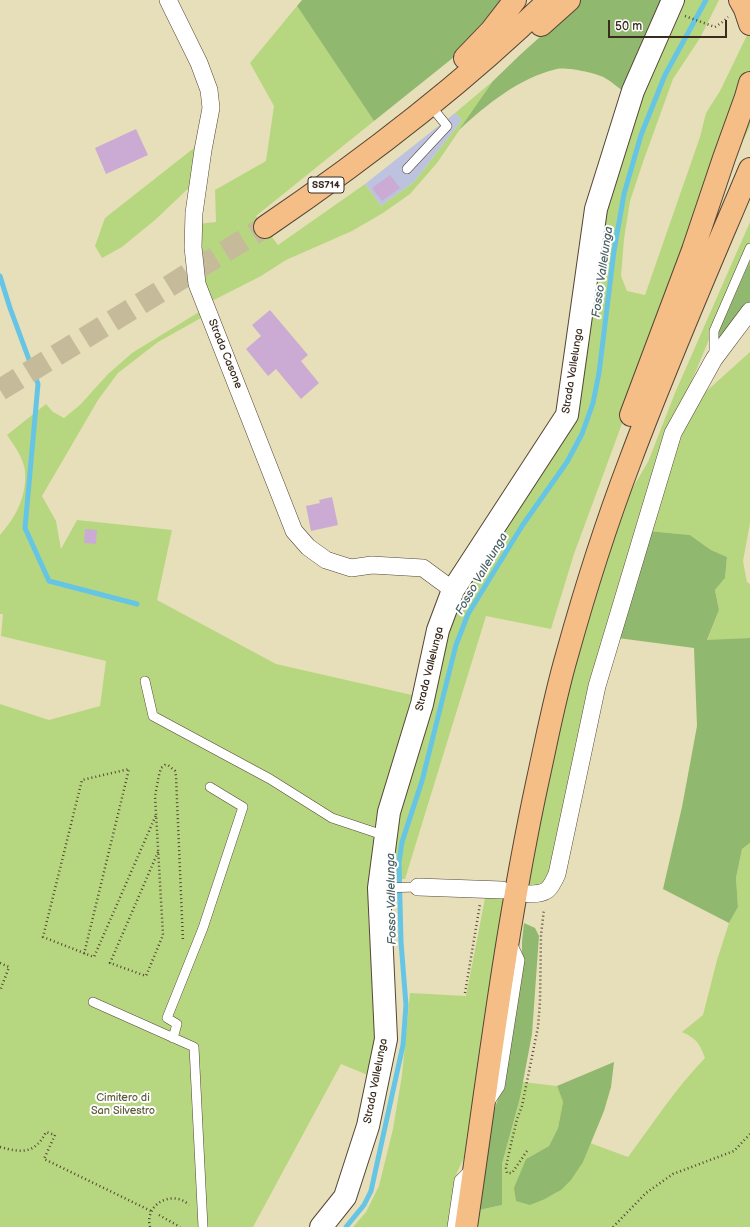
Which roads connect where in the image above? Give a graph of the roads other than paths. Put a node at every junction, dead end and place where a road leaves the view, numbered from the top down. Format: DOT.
graph roads {
  1 [pos="168,0"];
  2 [pos="515,0"];
  3 [pos="549,0"];
  4 [pos="569,0"];
  5 [pos="676,7"];
  6 [pos="734,8"];
  7 [pos="750,24"];
  8 [pos="491,53"];
  9 [pos="750,83"];
  10 [pos="447,91"];
  11 [pos="430,105"];
  12 [pos="407,169"];
  13 [pos="750,169"];
  14 [pos="750,208"];
  15 [pos="727,224"];
  16 [pos="264,227"];
  17 [pos="750,248"];
  18 [pos="750,311"];
  19 [pos="714,359"];
  20 [pos="628,464"];
  21 [pos="453,590"];
  22 [pos="145,681"];
  23 [pos="210,787"];
  24 [pos="386,836"];
  25 [pos="418,887"];
  26 [pos="379,888"];
  27 [pos="502,890"];
  28 [pos="529,894"];
  29 [pos="93,1002"];
  30 [pos="173,1038"];
  31 [pos="475,1164"];
  32 [pos="203,1227"];
  33 [pos="321,1227"];
  34 [pos="452,1227"];
  35 [pos="466,1227"];
  1 -- 21 [label="street, Strada Casone"];
  2 -- 10 [label="highway"];
  3 -- 8 [label="highway, SS714"];
  4 -- 8 [label="highway"];
  5 -- 21 [label="street, Strada Vallelunga"];
  6 -- 7 [label="highway"];
  8 -- 10 [label="highway, SS714"];
  9 -- 20 [label="highway"];
  10 -- 11 [label="highway, SS714"];
  11 -- 12 [label="lane"];
  11 -- 16 [label="highway, SS714"];
  13 -- 15 [label="highway"];
  14 -- 15 [label="highway"];
  15 -- 20 [label="highway"];
  17 -- 19 [label="lane"];
  18 -- 19 [label="street"];
  19 -- 28 [label="street"];
  20 -- 31 [label="highway"];
  21 -- 24 [label="street, Strada Vallelunga"];
  22 -- 24 [label="lane"];
  23 -- 30 [label="lane"];
  24 -- 26 [label="street, Strada Vallelunga"];
  25 -- 26 [label="lane"];
  25 -- 27 [label="street"];
  26 -- 33 [label="street, Strada Vallelunga"];
  29 -- 30 [label="lane"];
  30 -- 32 [label="lane"];
  31 -- 34 [label="lane"];
  31 -- 35 [label="highway"];
}
